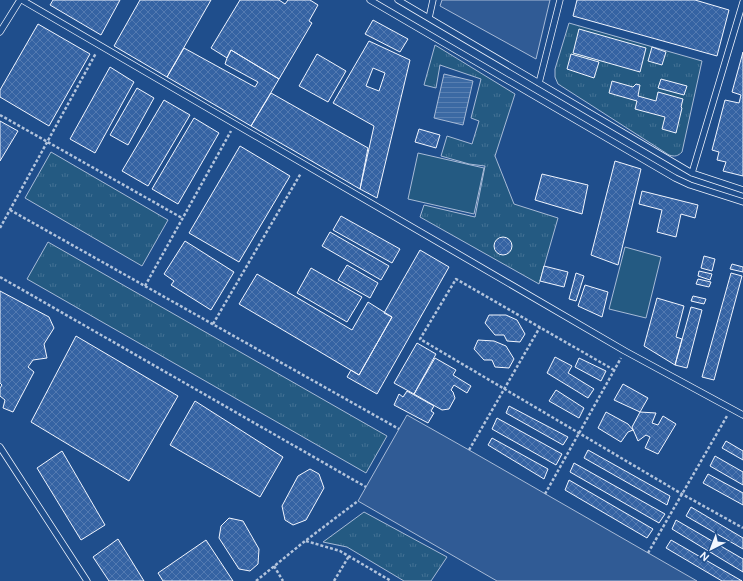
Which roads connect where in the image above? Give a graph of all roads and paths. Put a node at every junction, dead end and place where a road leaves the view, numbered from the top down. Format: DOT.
graph roads {
  1 [pos="21,0"];
  2 [pos="370,0"];
  3 [pos="398,0"];
  4 [pos="433,0"];
  5 [pos="560,0"];
  6 [pos="743,2"];
  7 [pos="429,18"];
  8 [pos="0,32"];
  9 [pos="101,46"];
  10 [pos="539,83"];
  11 [pos="0,115"];
  12 [pos="235,124"];
  13 [pos="48,141"];
  14 [pos="306,165"];
  15 [pos="692,173"];
  16 [pos="743,190"];
  17 [pos="743,202"];
  18 [pos="10,210"];
  19 [pos="182,218"];
  20 [pos="0,228"];
  21 [pos="0,277"];
  22 [pos="145,286"];
  23 [pos="213,324"];
  24 [pos="540,327"];
  25 [pos="625,351"];
  26 [pos="614,370"];
  27 [pos="504,388"];
  28 [pos="732,408"];
  29 [pos="743,415"];
  30 [pos="399,429"];
  31 [pos="579,432"];
  32 [pos="0,447"];
  33 [pos="469,450"];
  34 [pos="366,487"];
  35 [pos="545,494"];
  36 [pos="682,494"];
  37 [pos="358,501"];
  38 [pos="743,528"];
  39 [pos="305,541"];
  40 [pos="648,552"];
  41 [pos="349,556"];
  42 [pos="274,566"];
  43 [pos="87,581"];
  44 [pos="256,581"];
  45 [pos="283,581"];
  46 [pos="334,581"];
  47 [pos="391,581"];
  1 -- 8 [label="lane"];
  1 -- 9 [label="lane"];
  2 -- 17 [label="lane"];
  3 -- 7 [label="lane"];
  4 -- 7 [label="lane"];
  5 -- 10 [label="lane"];
  6 -- 15 [label="lane"];
  7 -- 10 [label="lane"];
  9 -- 12 [label="lane"];
  9 -- 13 [label="path"];
  10 -- 15 [label="lane"];
  11 -- 13 [label="path"];
  12 -- 14 [label="lane"];
  12 -- 19 [label="path"];
  13 -- 18 [label="path"];
  13 -- 19 [label="path"];
  14 -- 23 [label="path"];
  14 -- 25 [label="lane"];
  15 -- 16 [label="lane"];
  18 -- 20 [label="path"];
  18 -- 22 [label="path"];
  19 -- 22 [label="path"];
  21 -- 34 [label="path"];
  22 -- 23 [label="path"];
  23 -- 30 [label="path"];
  24 -- 26 [label="path"];
  24 -- 27 [label="path"];
  24 -- 27 [label="path"];
  25 -- 26 [label="path"];
  25 -- 28 [label="lane"];
  26 -- 31 [label="path"];
  27 -- 31 [label="path"];
  27 -- 33 [label="path"];
  28 -- 29 [label="lane"];
  28 -- 36 [label="path"];
  31 -- 35 [label="path"];
  31 -- 36 [label="path"];
  32 -- 43 [label="lane"];
  36 -- 38 [label="path"];
  36 -- 40 [label="path"];
  37 -- 39 [label="path"];
  39 -- 41 [label="path"];
  39 -- 42 [label="path"];
  41 -- 46 [label="path"];
  41 -- 47 [label="path"];
  42 -- 44 [label="path"];
  42 -- 45 [label="path"];
}
